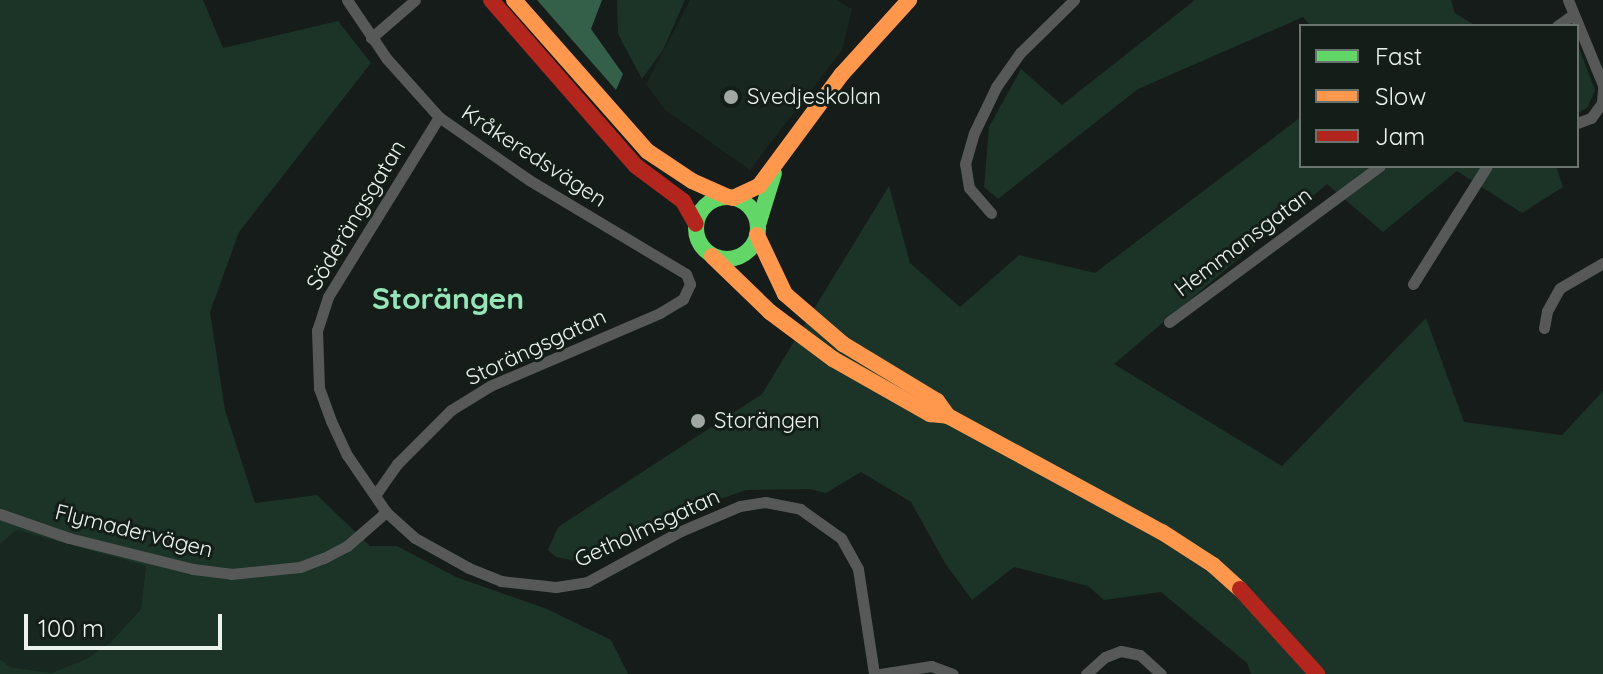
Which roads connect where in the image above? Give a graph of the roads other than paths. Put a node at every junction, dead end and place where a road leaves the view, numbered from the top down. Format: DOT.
graph roads {
  1 [pos="347,0"];
  2 [pos="415,0"];
  3 [pos="491,0"];
  4 [pos="514,0"];
  5 [pos="909,0"];
  6 [pos="1074,0"];
  7 [pos="1568,0"];
  8 [pos="1573,15"];
  9 [pos="1560,24"];
  10 [pos="1577,24"];
  11 [pos="1579,29"];
  12 [pos="371,38"];
  13 [pos="1603,86"];
  14 [pos="439,117"];
  15 [pos="1579,122"];
  16 [pos="777,165"];
  17 [pos="1377,168"];
  18 [pos="1486,168"];
  19 [pos="730,197"];
  20 [pos="991,213"];
  21 [pos="696,224"];
  22 [pos="758,230"];
  23 [pos="712,256"];
  24 [pos="1603,263"];
  25 [pos="690,284"];
  26 [pos="1413,284"];
  27 [pos="1169,322"];
  28 [pos="1544,328"];
  29 [pos="948,416"];
  30 [pos="375,495"];
  31 [pos="386,512"];
  32 [pos="0,514"];
  33 [pos="874,674"];
  34 [pos="880,674"];
  35 [pos="953,674"];
  36 [pos="1086,674"];
  37 [pos="1161,674"];
  38 [pos="1317,674"];
  1 -- 12 [label="street, Kråkeredsvägen"];
  2 -- 12 [label="street"];
  3 -- 21 [label="main road"];
  4 -- 19 [label="main road"];
  5 -- 16 [label="main road"];
  6 -- 20 [label="street"];
  7 -- 8 [label="street"];
  8 -- 9 [label="street"];
  8 -- 10 [label="street"];
  11 -- 13 [label="street"];
  12 -- 14 [label="street, Kråkeredsvägen"];
  13 -- 15 [label="street"];
  14 -- 25 [label="street, Kråkeredsvägen"];
  14 -- 30 [label="street, Söderängsgatan"];
  16 -- 19 [label="main road"];
  16 -- 22 [label="main road"];
  17 -- 27 [label="street, Hemmansgatan"];
  18 -- 26 [label="street"];
  19 -- 21 [label="main road"];
  19 -- 22 [label="main road"];
  21 -- 23 [label="main road"];
  22 -- 23 [label="main road"];
  22 -- 29 [label="main road"];
  23 -- 29 [label="main road"];
  24 -- 28 [label="street"];
  25 -- 30 [label="street, Storängsgatan"];
  29 -- 38 [label="main road"];
  30 -- 31 [label="street, Söderängsgatan"];
  31 -- 32 [label="street, Flymadervägen"];
  31 -- 33 [label="street, Getholmsgatan"];
  34 -- 35 [label="street"];
  36 -- 37 [label="street"];
}
